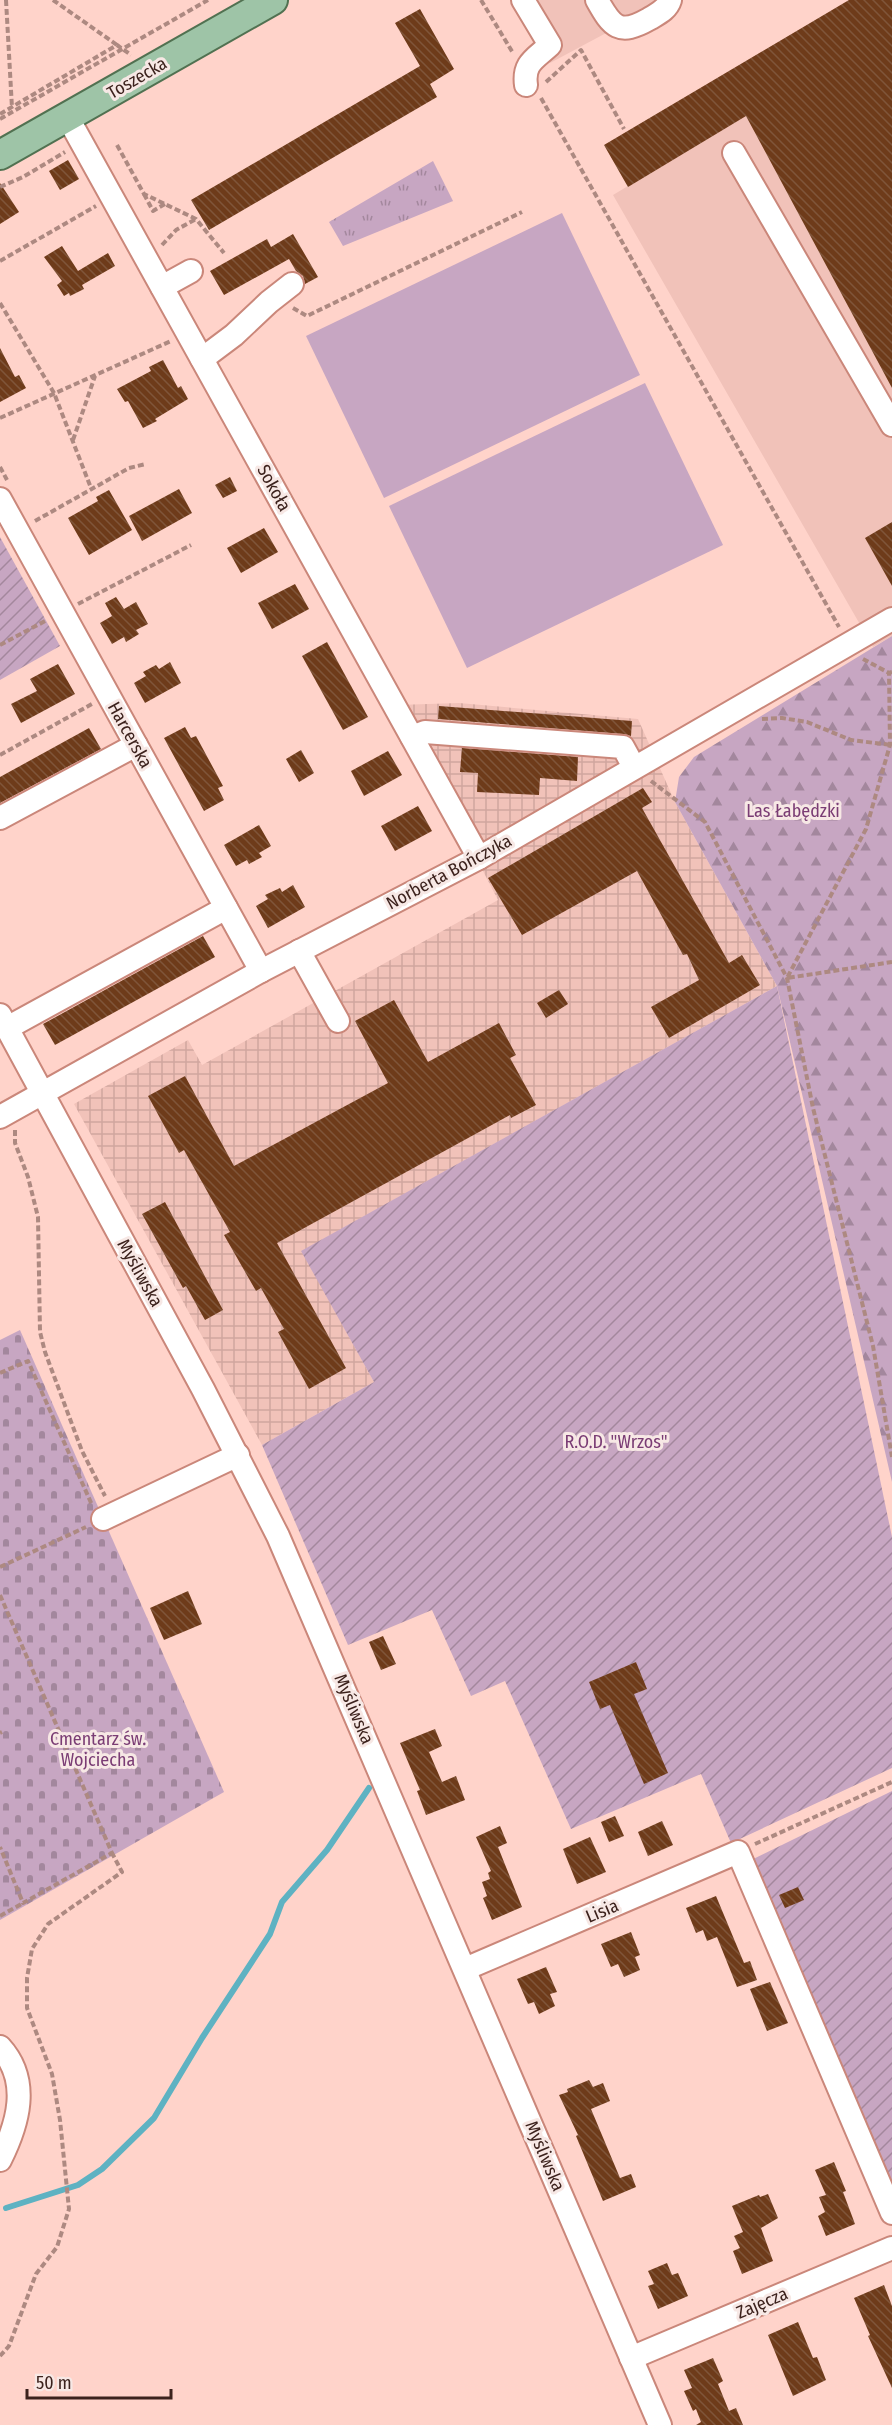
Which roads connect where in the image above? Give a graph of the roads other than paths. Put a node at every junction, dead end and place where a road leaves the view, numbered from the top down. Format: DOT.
graph roads {
  1 [pos="273,0"];
  2 [pos="523,0"];
  3 [pos="597,0"];
  4 [pos="670,0"];
  5 [pos="529,83"];
  6 [pos="68,118"];
  7 [pos="734,153"];
  8 [pos="0,155"];
  9 [pos="191,271"];
  10 [pos="162,287"];
  11 [pos="283,290"];
  12 [pos="202,359"];
  13 [pos="889,412"];
  14 [pos="0,499"];
  15 [pos="892,619"];
  16 [pos="412,737"];
  17 [pos="136,745"];
  18 [pos="634,767"];
  19 [pos="0,818"];
  20 [pos="479,858"];
  21 [pos="226,908"];
  22 [pos="299,951"];
  23 [pos="261,971"];
  24 [pos="2,1019"];
  25 [pos="338,1021"];
  26 [pos="41,1092"];
  27 [pos="7,1120"];
  28 [pos="238,1455"];
  29 [pos="101,1520"];
  30 [pos="465,1969"];
  31 [pos="0,2047"];
  32 [pos="0,2160"];
  33 [pos="892,2213"];
  34 [pos="892,2248"];
  35 [pos="632,2358"];
  36 [pos="660,2425"];
  1 -- 6 [label="main road, Toszecka"];
  2 -- 5 [label="street"];
  3 -- 4 [label="street"];
  6 -- 8 [label="main road, Toszecka"];
  6 -- 10 [label="street, Sokoła"];
  7 -- 13 [label="street"];
  9 -- 10 [label="street"];
  10 -- 12 [label="street, Sokoła"];
  11 -- 12 [label="street"];
  12 -- 16 [label="street, Sokoła"];
  14 -- 17 [label="street, Harcerska"];
  15 -- 18 [label="street, Norberta Bończyka"];
  16 -- 18 [label="street"];
  16 -- 20 [label="street, Sokoła"];
  17 -- 19 [label="street"];
  17 -- 21 [label="street, Harcerska"];
  18 -- 20 [label="street, Norberta Bończyka"];
  20 -- 22 [label="street, Norberta Bończyka"];
  21 -- 23 [label="street, Harcerska"];
  21 -- 24 [label="street"];
  22 -- 23 [label="street, Norberta Bończyka"];
  22 -- 25 [label="street"];
  23 -- 26 [label="street, Norberta Bończyka"];
  24 -- 26 [label="street, Myśliwska"];
  26 -- 27 [label="street, Norberta Bończyka"];
  26 -- 28 [label="street, Myśliwska"];
  28 -- 29 [label="street"];
  28 -- 30 [label="street, Myśliwska"];
  30 -- 33 [label="street, Lisia"];
  30 -- 35 [label="street, Myśliwska"];
  31 -- 32 [label="street"];
  34 -- 35 [label="street, Zajęcza"];
  35 -- 36 [label="street, Myśliwska"];
}
